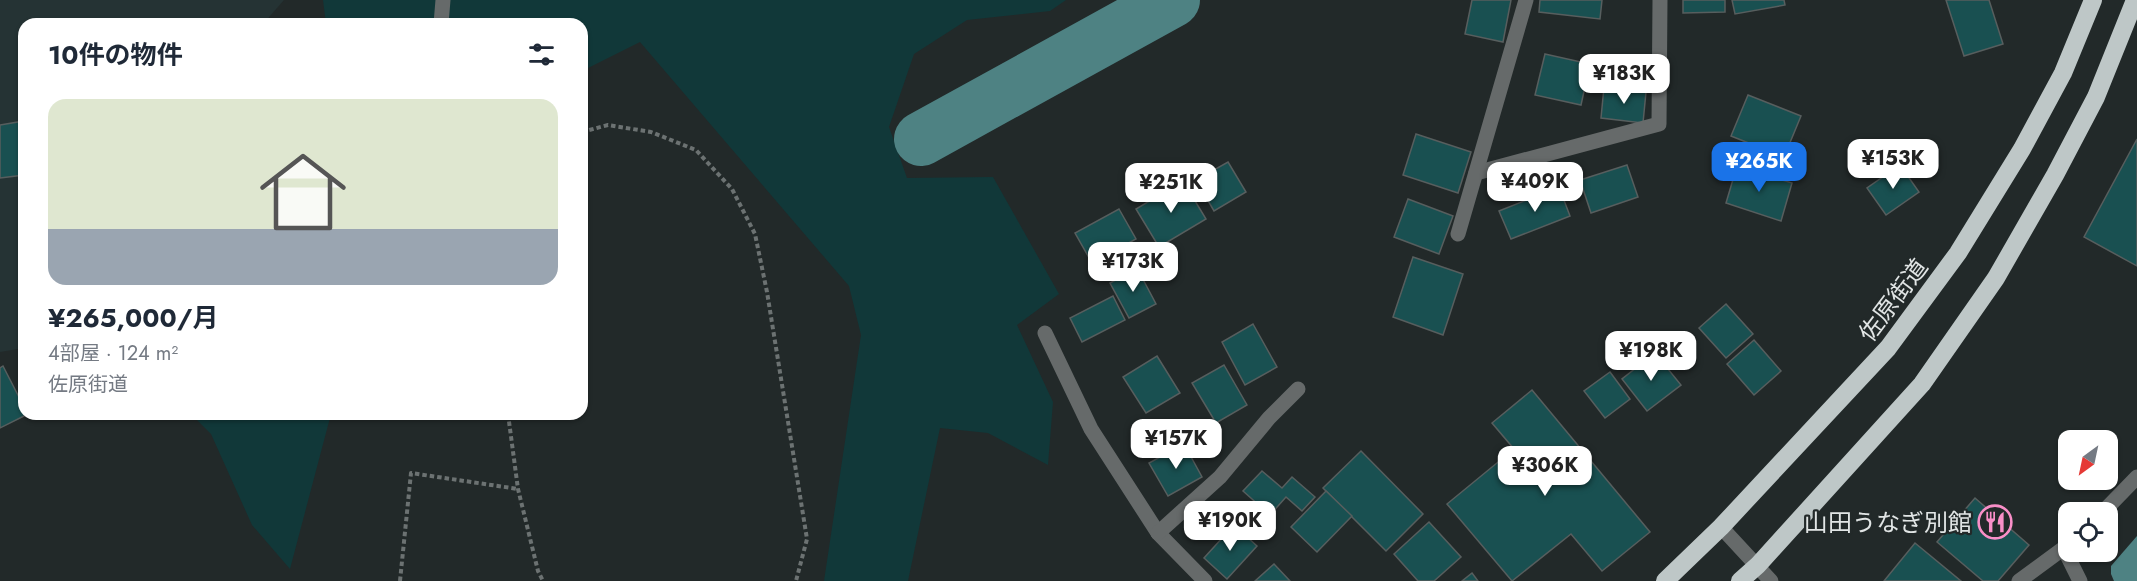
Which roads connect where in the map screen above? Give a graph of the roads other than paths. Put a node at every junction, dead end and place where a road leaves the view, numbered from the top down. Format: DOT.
graph roads {
  1 [pos="443,0"];
  2 [pos="1526,0"];
  3 [pos="1660,0"];
  4 [pos="2093,0"];
  5 [pos="2135,0"];
  6 [pos="442,18"];
  7 [pos="1476,173"];
  8 [pos="1458,234"];
  9 [pos="1045,333"];
  10 [pos="1298,389"];
  11 [pos="2137,477"];
  12 [pos="2113,502"];
  13 [pos="1721,527"];
  14 [pos="1158,533"];
  15 [pos="2058,553"];
  16 [pos="2072,562"];
  17 [pos="1758,566"];
  18 [pos="1205,581"];
  19 [pos="1665,581"];
  20 [pos="1740,581"];
  21 [pos="1771,581"];
  22 [pos="2019,581"];
  23 [pos="2080,581"];
  1 -- 6 [label="street"];
  2 -- 7 [label="street"];
  3 -- 7 [label="street"];
  4 -- 13 [label="highway, 佐原街道"];
  5 -- 17 [label="highway"];
  7 -- 8 [label="street"];
  9 -- 14 [label="street"];
  10 -- 14 [label="street"];
  11 -- 12 [label="street"];
  13 -- 17 [label="street"];
  13 -- 19 [label="highway, 佐原街道"];
  14 -- 18 [label="street"];
  15 -- 22 [label="street"];
  16 -- 23 [label="street"];
  17 -- 20 [label="highway"];
  17 -- 21 [label="street"];
}
